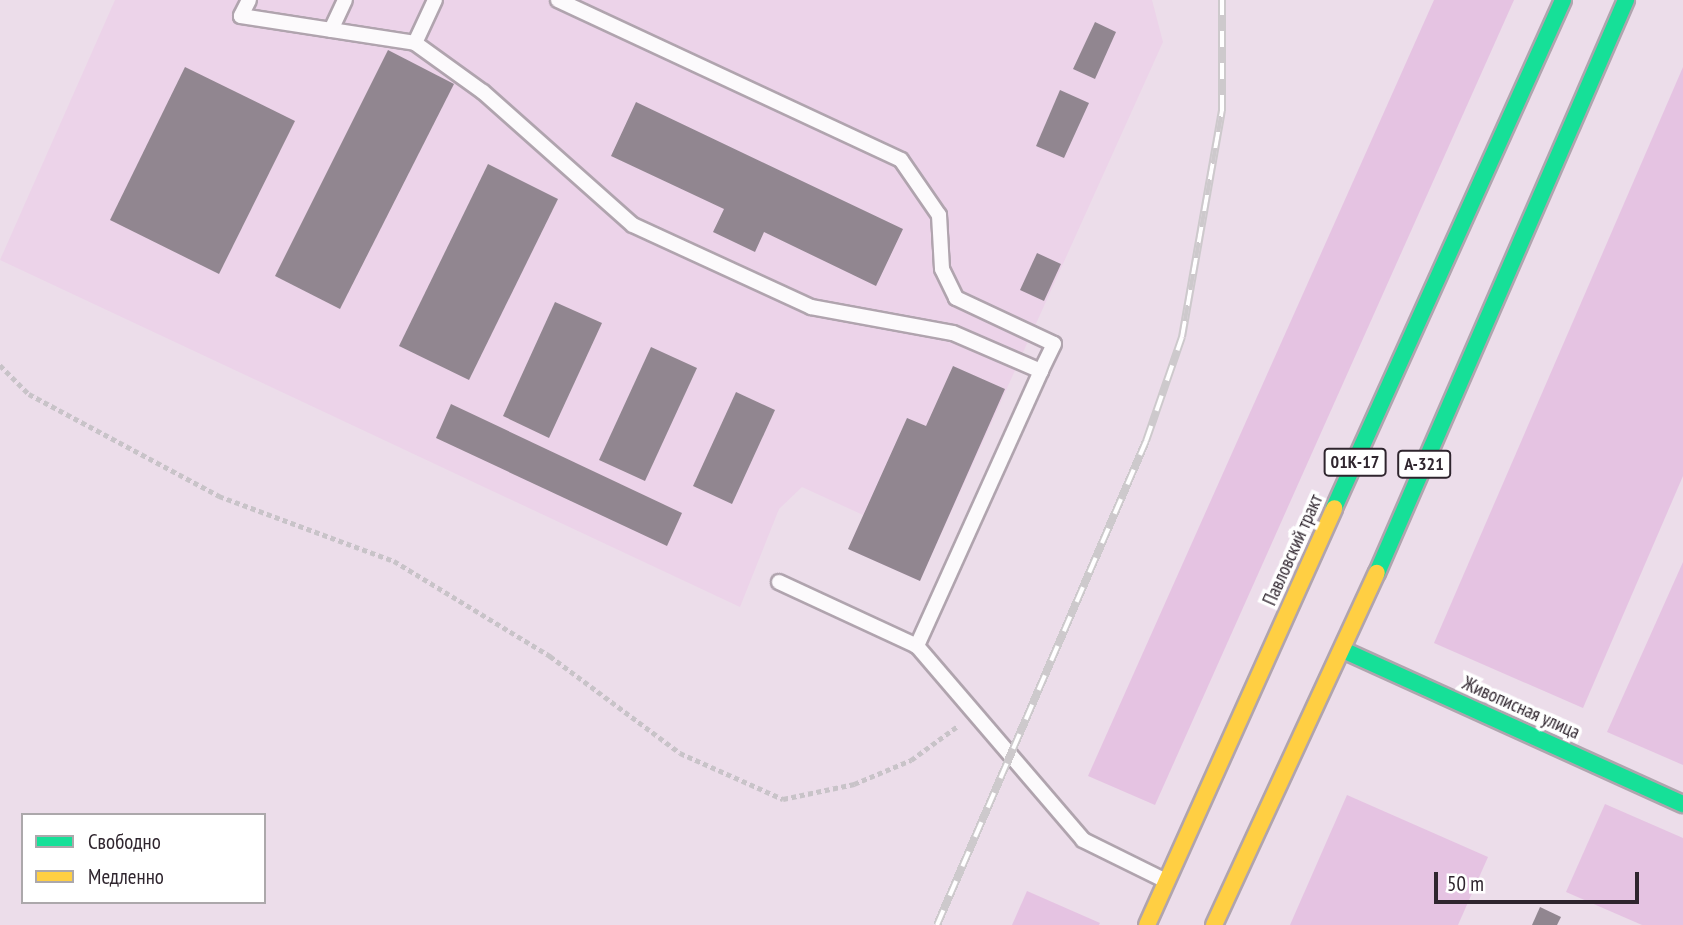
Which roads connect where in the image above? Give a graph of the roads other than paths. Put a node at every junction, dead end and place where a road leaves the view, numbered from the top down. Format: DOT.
graph roads {
  1 [pos="249,0"];
  2 [pos="345,0"];
  3 [pos="435,0"];
  4 [pos="558,0"];
  5 [pos="1563,0"];
  6 [pos="1626,0"];
  7 [pos="331,30"];
  8 [pos="415,43"];
  9 [pos="1041,371"];
  10 [pos="779,582"];
  11 [pos="917,646"];
  12 [pos="1343,650"];
  13 [pos="1683,804"];
  14 [pos="1167,881"];
  15 [pos="1147,925"];
  16 [pos="1214,925"];
  1 -- 7 [label="lane"];
  2 -- 7 [label="lane"];
  3 -- 8 [label="lane"];
  4 -- 9 [label="lane"];
  5 -- 14 [label="main road, Павловский тракт / 01К-17"];
  6 -- 12 [label="main road, А-321"];
  7 -- 8 [label="lane"];
  8 -- 9 [label="lane"];
  9 -- 11 [label="lane"];
  10 -- 11 [label="lane"];
  11 -- 14 [label="lane"];
  12 -- 13 [label="main road, Живописная улица"];
  12 -- 16 [label="main road, А-321"];
  14 -- 15 [label="main road, Павловский тракт / 01К-17"];
}
